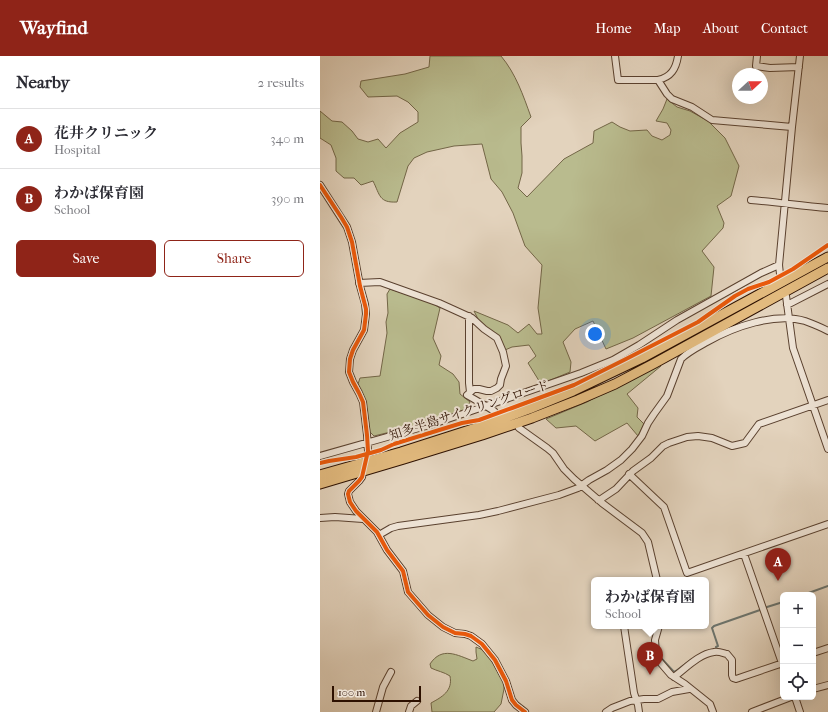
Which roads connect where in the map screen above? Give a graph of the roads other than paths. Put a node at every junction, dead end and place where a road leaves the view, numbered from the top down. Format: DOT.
graph roads {
  1 [pos="615,56"];
  2 [pos="678,56"];
  3 [pos="757,56"];
  4 [pos="800,56"];
  5 [pos="799,67"];
  6 [pos="658,80"];
  7 [pos="792,127"];
  8 [pos="320,186"];
  9 [pos="751,200"];
  10 [pos="785,204"];
  11 [pos="828,208"];
  12 [pos="828,257"];
  13 [pos="779,265"];
  14 [pos="828,268"];
  15 [pos="780,274"];
  16 [pos="359,283"];
  17 [pos="828,284"];
  18 [pos="786,296"];
  19 [pos="787,305"];
  20 [pos="469,316"];
  21 [pos="789,319"];
  22 [pos="828,331"];
  23 [pos="470,392"];
  24 [pos="828,400"];
  25 [pos="486,406"];
  26 [pos="813,406"];
  27 [pos="494,411"];
  28 [pos="519,428"];
  29 [pos="367,443"];
  30 [pos="828,449"];
  31 [pos="368,450"];
  32 [pos="320,456"];
  33 [pos="629,474"];
  34 [pos="320,475"];
  35 [pos="362,477"];
  36 [pos="320,484"];
  37 [pos="582,485"];
  38 [pos="598,500"];
  39 [pos="320,518"];
  40 [pos="364,519"];
  41 [pos="828,524"];
  42 [pos="379,534"];
  43 [pos="744,554"];
  44 [pos="656,577"];
  45 [pos="624,629"];
  46 [pos="658,629"];
  47 [pos="828,648"];
  48 [pos="816,652"];
  49 [pos="780,656"];
  50 [pos="780,665"];
  51 [pos="391,672"];
  52 [pos="674,677"];
  53 [pos="828,685"];
  54 [pos="816,688"];
  55 [pos="689,689"];
  56 [pos="637,699"];
  57 [pos="783,700"];
  58 [pos="796,700"];
  59 [pos="417,701"];
  60 [pos="376,712"];
  61 [pos="409,712"];
  62 [pos="525,712"];
  63 [pos="606,712"];
  64 [pos="639,712"];
  65 [pos="713,712"];
  66 [pos="752,712"];
  67 [pos="800,712"];
  1 -- 6 [label="street"];
  2 -- 6 [label="street"];
  3 -- 5 [label="street"];
  4 -- 5 [label="street"];
  5 -- 7 [label="street"];
  6 -- 7 [label="street"];
  7 -- 10 [label="street"];
  8 -- 16 [label="street"];
  9 -- 10 [label="street"];
  10 -- 11 [label="street"];
  10 -- 13 [label="street"];
  12 -- 34 [label="highway"];
  13 -- 15 [label="street"];
  13 -- 25 [label="street"];
  14 -- 36 [label="highway"];
  16 -- 20 [label="street"];
  16 -- 29 [label="street"];
  17 -- 19 [label="street"];
  18 -- 19 [label="street"];
  19 -- 21 [label="street"];
  20 -- 23 [label="street"];
  20 -- 23 [label="street"];
  21 -- 22 [label="street"];
  21 -- 26 [label="street"];
  21 -- 37 [label="street"];
  23 -- 25 [label="street"];
  24 -- 26 [label="street"];
  25 -- 27 [label="street"];
  25 -- 29 [label="street"];
  26 -- 30 [label="street"];
  26 -- 33 [label="street"];
  28 -- 37 [label="street"];
  29 -- 31 [label="street"];
  29 -- 32 [label="street"];
  33 -- 38 [label="street"];
  33 -- 43 [label="street"];
  35 -- 40 [label="street"];
  37 -- 38 [label="street"];
  37 -- 42 [label="street"];
  38 -- 44 [label="street"];
  39 -- 40 [label="street"];
  40 -- 42 [label="street"];
  41 -- 43 [label="street"];
  42 -- 62 [label="street"];
  43 -- 49 [label="street"];
  45 -- 56 [label="street"];
  46 -- 52 [label="street"];
  47 -- 48 [label="street"];
  50 -- 52 [label="street"];
  51 -- 60 [label="street"];
  52 -- 55 [label="street"];
  53 -- 54 [label="street"];
  55 -- 56 [label="street"];
  55 -- 65 [label="street"];
  56 -- 63 [label="street"];
  56 -- 64 [label="street"];
  57 -- 66 [label="street"];
  58 -- 67 [label="street"];
  59 -- 61 [label="street"];
}
